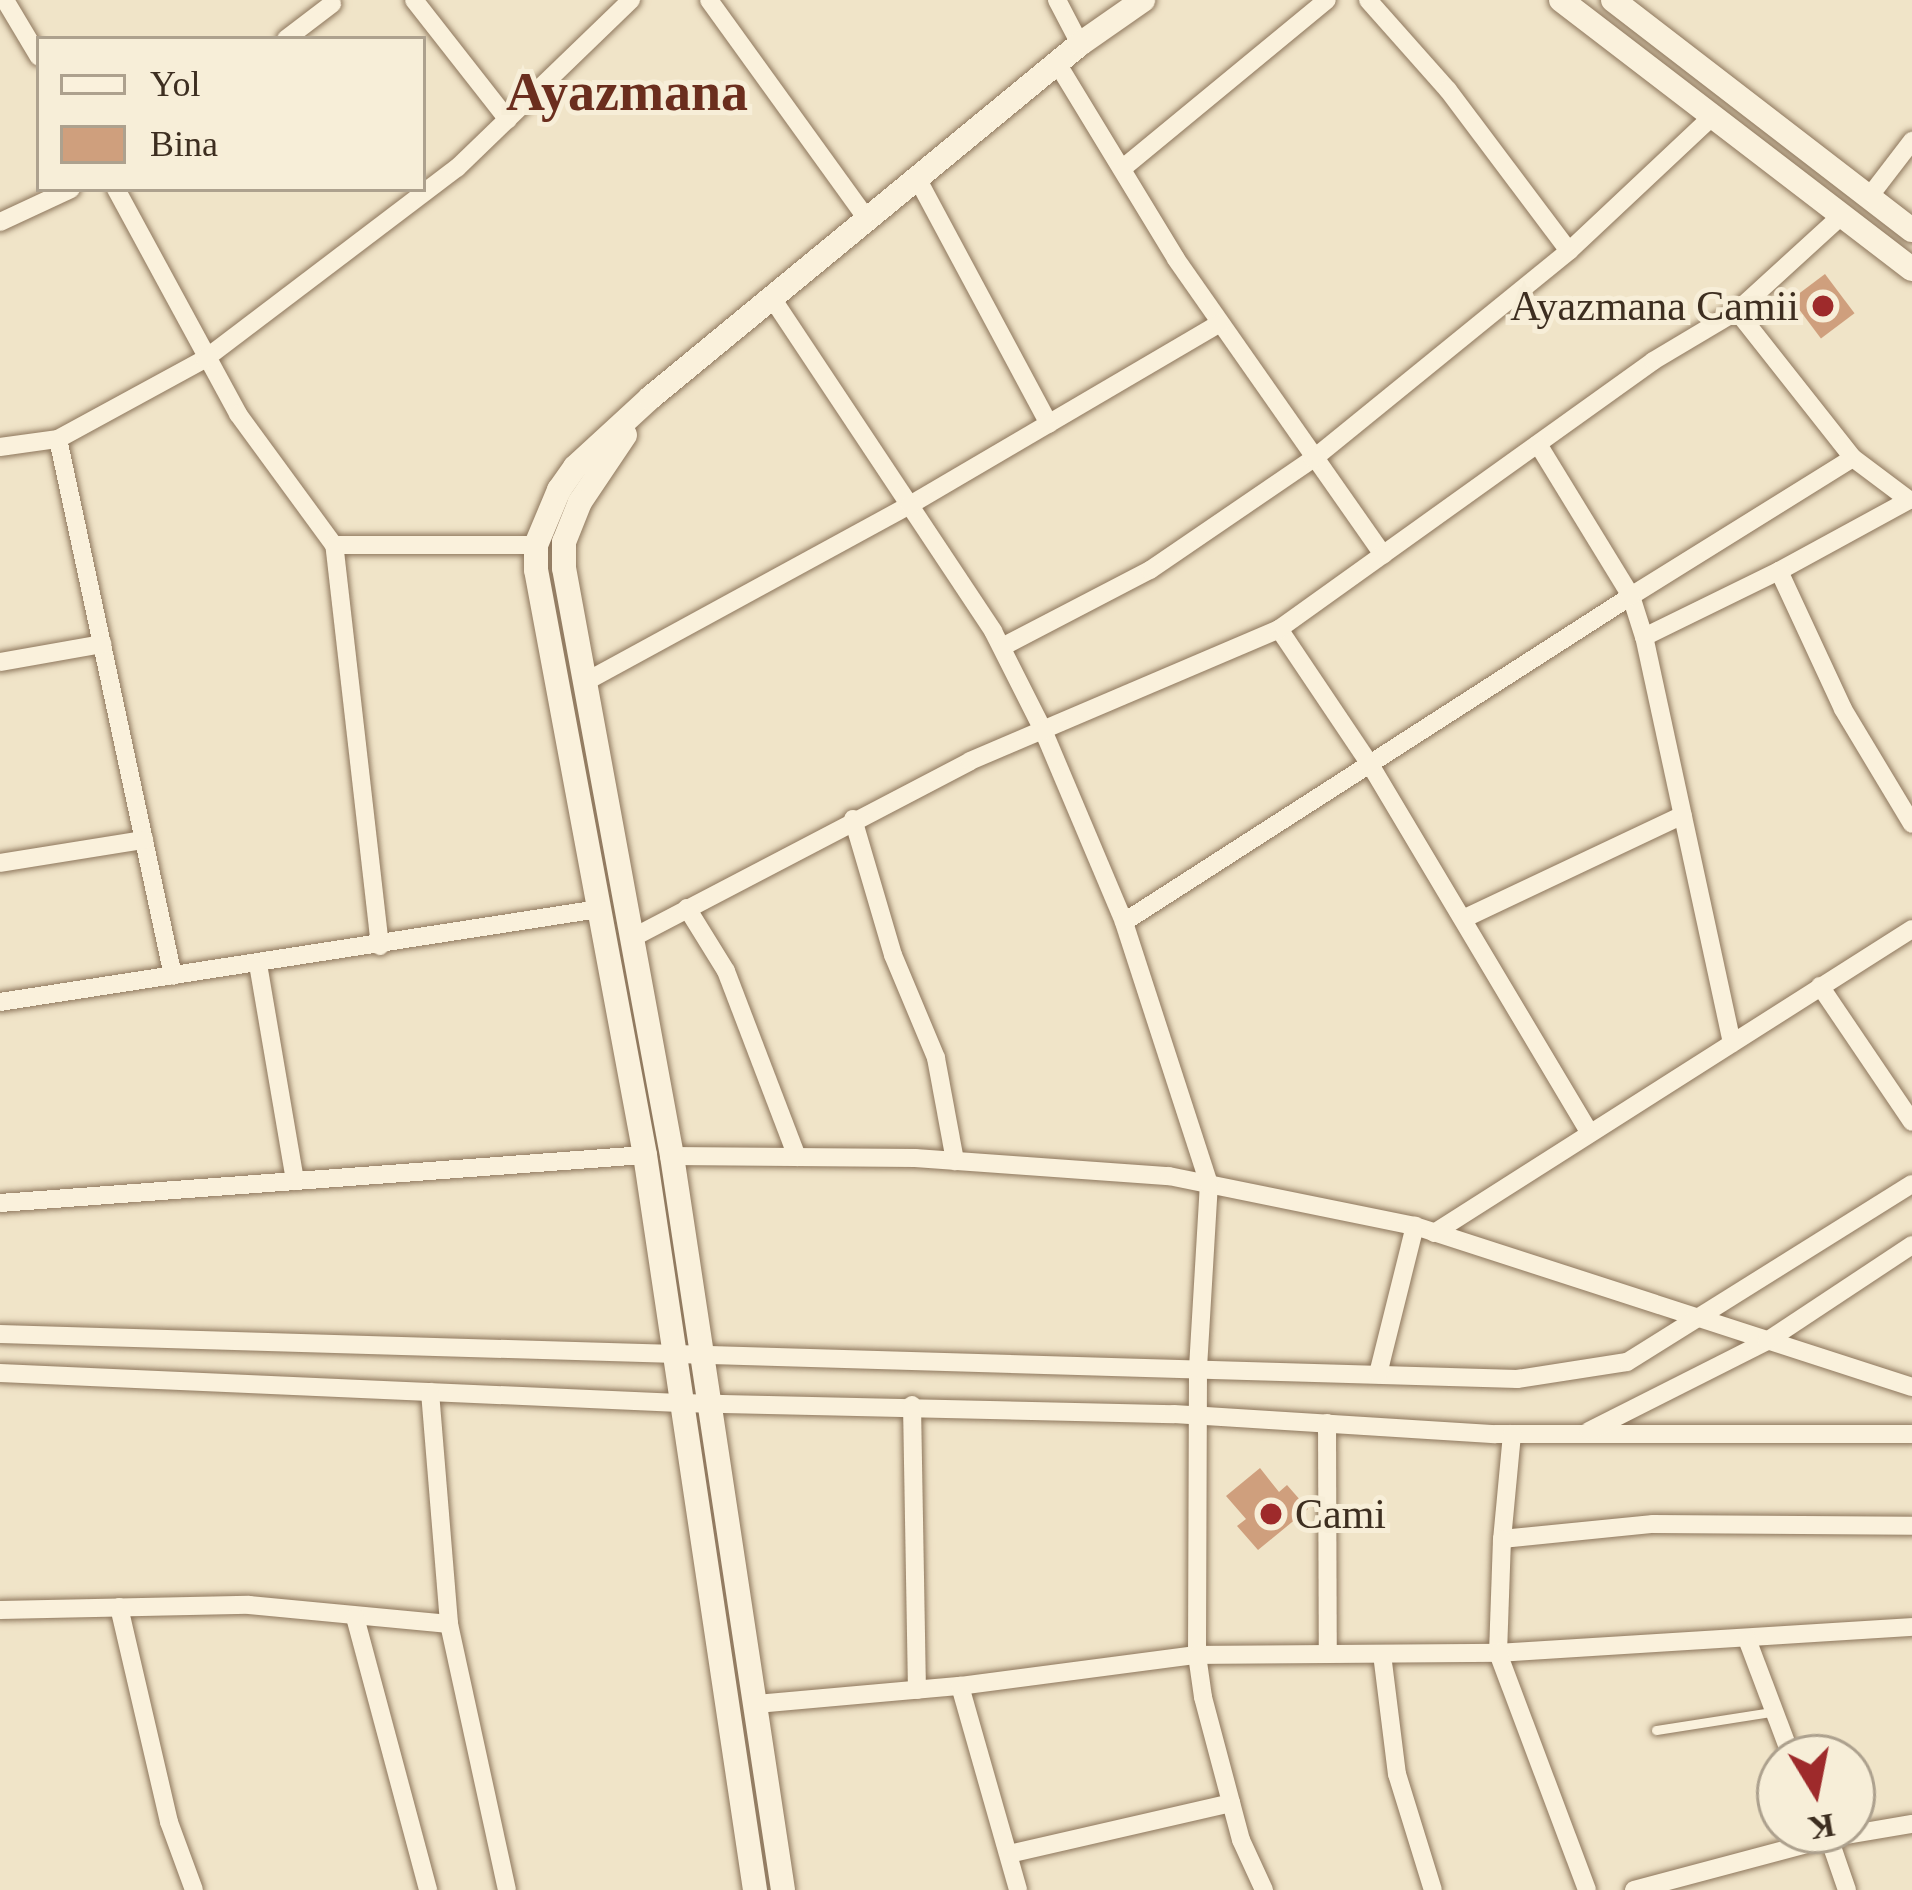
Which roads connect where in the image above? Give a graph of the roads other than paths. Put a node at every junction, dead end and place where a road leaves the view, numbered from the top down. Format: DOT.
graph roads {
  1 [pos="5,0"];
  2 [pos="414,0"];
  3 [pos="631,0"];
  4 [pos="709,0"];
  5 [pos="1057,0"];
  6 [pos="1143,0"];
  7 [pos="1327,0"];
  8 [pos="1368,0"];
  9 [pos="1561,0"];
  10 [pos="1613,0"];
  11 [pos="334,1"];
  12 [pos="290,36"];
  13 [pos="1080,44"];
  14 [pos="36,52"];
  15 [pos="1057,63"];
  16 [pos="1712,116"];
  17 [pos="508,120"];
  18 [pos="1912,141"];
  19 [pos="1825,163"];
  20 [pos="1123,168"];
  21 [pos="917,178"];
  22 [pos="1807,189"];
  23 [pos="426,191"];
  24 [pos="65,192"];
  25 [pos="118,192"];
  26 [pos="425,192"];
  27 [pos="1869,197"];
  28 [pos="1841,215"];
  29 [pos="867,219"];
  30 [pos="0,222"];
  31 [pos="1912,230"];
  32 [pos="1569,251"];
  33 [pos="1912,269"];
  34 [pos="772,298"];
  35 [pos="1737,311"];
  36 [pos="1220,323"];
  37 [pos="205,359"];
  38 [pos="650,398"];
  39 [pos="1049,424"];
  40 [pos="58,440"];
  41 [pos="1538,444"];
  42 [pos="0,447"];
  43 [pos="1853,458"];
  44 [pos="1313,459"];
  45 [pos="1911,500"];
  46 [pos="910,505"];
  47 [pos="334,545"];
  48 [pos="536,545"];
  49 [pos="1382,555"];
  50 [pos="1779,571"];
  51 [pos="1631,596"];
  52 [pos="1279,629"];
  53 [pos="1644,637"];
  54 [pos="102,644"];
  55 [pos="1001,647"];
  56 [pos="0,662"];
  57 [pos="585,682"];
  58 [pos="1043,730"];
  59 [pos="1372,766"];
  60 [pos="1683,815"];
  61 [pos="853,818"];
  62 [pos="1912,824"];
  63 [pos="144,840"];
  64 [pos="0,863"];
  65 [pos="687,908"];
  66 [pos="599,909"];
  67 [pos="1462,919"];
  68 [pos="1124,922"];
  69 [pos="1912,928"];
  70 [pos="634,937"];
  71 [pos="606,942"];
  72 [pos="380,946"];
  73 [pos="258,964"];
  74 [pos="173,976"];
  75 [pos="1820,986"];
  76 [pos="0,1002"];
  77 [pos="1732,1043"];
  78 [pos="1912,1122"];
  79 [pos="1590,1133"];
  80 [pos="645,1155"];
  81 [pos="672,1156"];
  82 [pos="797,1157"];
  83 [pos="955,1161"];
  84 [pos="295,1181"];
  85 [pos="1209,1184"];
  86 [pos="1912,1184"];
  87 [pos="0,1203"];
  88 [pos="1425,1230"];
  89 [pos="1912,1245"];
  90 [pos="1700,1321"];
  91 [pos="0,1334"];
  92 [pos="1767,1341"];
  93 [pos="673,1350"];
  94 [pos="704,1352"];
  95 [pos="1198,1368"];
  96 [pos="0,1373"];
  97 [pos="1378,1374"];
  98 [pos="1912,1388"];
  99 [pos="430,1392"];
  100 [pos="680,1402"];
  101 [pos="709,1402"];
  102 [pos="912,1405"];
  103 [pos="1201,1415"];
  104 [pos="1327,1424"];
  105 [pos="1512,1434"];
  106 [pos="1912,1434"];
  107 [pos="1580,1435"];
  108 [pos="1912,1526"];
  109 [pos="1502,1539"];
  110 [pos="119,1607"];
  111 [pos="0,1610"];
  112 [pos="356,1616"];
  113 [pos="449,1624"];
  114 [pos="1912,1627"];
  115 [pos="1747,1639"];
  116 [pos="1498,1653"];
  117 [pos="1328,1654"];
  118 [pos="1382,1654"];
  119 [pos="1197,1655"];
  120 [pos="960,1686"];
  121 [pos="917,1690"];
  122 [pos="757,1704"];
  123 [pos="1771,1712"];
  124 [pos="1656,1730"];
  125 [pos="1781,1734"];
  126 [pos="1231,1803"];
  127 [pos="1912,1824"];
  128 [pos="1876,1828"];
  129 [pos="1009,1854"];
  130 [pos="1758,1854"];
  131 [pos="1834,1854"];
  132 [pos="194,1890"];
  133 [pos="428,1890"];
  134 [pos="507,1890"];
  135 [pos="755,1890"];
  136 [pos="783,1890"];
  137 [pos="1018,1890"];
  138 [pos="1264,1890"];
  139 [pos="1433,1890"];
  140 [pos="1587,1890"];
  141 [pos="1634,1890"];
  142 [pos="1847,1890"];
  1 -- 14 [label="street"];
  2 -- 17 [label="street"];
  3 -- 17 [label="street"];
  4 -- 29 [label="street"];
  5 -- 13 [label="street"];
  6 -- 13 [label="main road"];
  7 -- 20 [label="street"];
  8 -- 32 [label="street"];
  9 -- 16 [label="main road"];
  10 -- 19 [label="main road"];
  11 -- 12 [label="street"];
  13 -- 15 [label="main road"];
  15 -- 20 [label="street"];
  15 -- 21 [label="main road"];
  16 -- 22 [label="main road"];
  16 -- 32 [label="street"];
  17 -- 23 [label="street"];
  18 -- 27 [label="street"];
  19 -- 22 [label="main road"];
  19 -- 27 [label="main road"];
  20 -- 36 [label="street"];
  21 -- 29 [label="main road"];
  21 -- 39 [label="street"];
  22 -- 28 [label="main road"];
  24 -- 30 [label="street"];
  25 -- 37 [label="street"];
  26 -- 37 [label="street"];
  27 -- 31 [label="main road"];
  28 -- 33 [label="main road"];
  28 -- 35 [label="street"];
  29 -- 34 [label="main road"];
  32 -- 44 [label="street"];
  34 -- 38 [label="main road"];
  34 -- 46 [label="street"];
  35 -- 41 [label="street"];
  35 -- 43 [label="street"];
  36 -- 39 [label="street"];
  36 -- 44 [label="street"];
  37 -- 40 [label="street"];
  37 -- 47 [label="street"];
  38 -- 48 [label="main road"];
  38 -- 57 [label="main road"];
  39 -- 46 [label="street"];
  40 -- 42 [label="street"];
  40 -- 54 [label="street"];
  41 -- 49 [label="street"];
  41 -- 51 [label="street"];
  43 -- 45 [label="street"];
  43 -- 51 [label="street"];
  44 -- 49 [label="street"];
  44 -- 55 [label="street"];
  45 -- 50 [label="street"];
  46 -- 55 [label="street"];
  46 -- 57 [label="street"];
  47 -- 48 [label="street"];
  47 -- 72 [label="street"];
  48 -- 66 [label="main road"];
  49 -- 52 [label="street"];
  50 -- 53 [label="street"];
  50 -- 62 [label="street"];
  51 -- 53 [label="street"];
  51 -- 59 [label="street"];
  52 -- 58 [label="street"];
  52 -- 59 [label="street"];
  53 -- 60 [label="street"];
  54 -- 56 [label="street"];
  54 -- 63 [label="street"];
  55 -- 58 [label="street"];
  57 -- 70 [label="main road"];
  58 -- 61 [label="street"];
  58 -- 68 [label="street"];
  59 -- 67 [label="street"];
  59 -- 68 [label="street"];
  60 -- 67 [label="street"];
  60 -- 77 [label="street"];
  61 -- 65 [label="street"];
  61 -- 83 [label="street"];
  63 -- 64 [label="street"];
  63 -- 74 [label="street"];
  65 -- 70 [label="street"];
  65 -- 82 [label="street"];
  66 -- 71 [label="main road"];
  66 -- 72 [label="street"];
  67 -- 79 [label="street"];
  68 -- 85 [label="street"];
  69 -- 75 [label="street"];
  70 -- 71 [label="main road"];
  70 -- 81 [label="main road"];
  71 -- 80 [label="main road"];
  72 -- 73 [label="street"];
  73 -- 74 [label="street"];
  73 -- 84 [label="street"];
  74 -- 76 [label="street"];
  75 -- 77 [label="street"];
  75 -- 78 [label="street"];
  77 -- 79 [label="street"];
  79 -- 88 [label="street"];
  80 -- 81 [label="main road"];
  80 -- 84 [label="street"];
  80 -- 93 [label="main road"];
  81 -- 82 [label="street"];
  81 -- 94 [label="main road"];
  82 -- 83 [label="street"];
  83 -- 85 [label="street"];
  84 -- 87 [label="street"];
  85 -- 88 [label="street"];
  85 -- 95 [label="street"];
  86 -- 90 [label="street"];
  88 -- 90 [label="street"];
  88 -- 97 [label="street"];
  89 -- 92 [label="street"];
  90 -- 92 [label="street"];
  90 -- 97 [label="street"];
  91 -- 93 [label="street"];
  92 -- 98 [label="street"];
  92 -- 107 [label="street"];
  93 -- 94 [label="street"];
  93 -- 100 [label="main road"];
  94 -- 95 [label="street"];
  94 -- 101 [label="main road"];
  95 -- 97 [label="street"];
  95 -- 103 [label="street"];
  96 -- 99 [label="street"];
  99 -- 100 [label="street"];
  99 -- 113 [label="street"];
  100 -- 101 [label="street"];
  100 -- 135 [label="main road"];
  101 -- 102 [label="street"];
  101 -- 122 [label="main road"];
  102 -- 103 [label="street"];
  102 -- 121 [label="street"];
  103 -- 104 [label="street"];
  103 -- 119 [label="street"];
  104 -- 105 [label="street"];
  104 -- 117 [label="street"];
  105 -- 107 [label="street"];
  105 -- 109 [label="street"];
  106 -- 107 [label="street"];
  108 -- 109 [label="street"];
  109 -- 116 [label="street"];
  110 -- 111 [label="street"];
  110 -- 112 [label="street"];
  110 -- 132 [label="street"];
  112 -- 113 [label="street"];
  112 -- 133 [label="street"];
  113 -- 134 [label="street"];
  114 -- 115 [label="street"];
  115 -- 116 [label="street"];
  115 -- 123 [label="street"];
  116 -- 118 [label="street"];
  116 -- 140 [label="street"];
  117 -- 118 [label="street"];
  117 -- 119 [label="street"];
  118 -- 139 [label="street"];
  119 -- 120 [label="street"];
  119 -- 126 [label="street"];
  120 -- 121 [label="street"];
  120 -- 129 [label="street"];
  121 -- 122 [label="street"];
  122 -- 136 [label="main road"];
  123 -- 124 [label="lane"];
  123 -- 125 [label="street"];
  126 -- 129 [label="street"];
  126 -- 138 [label="street"];
  127 -- 128 [label="street"];
  129 -- 137 [label="street"];
  130 -- 141 [label="street"];
  131 -- 142 [label="street"];
}
